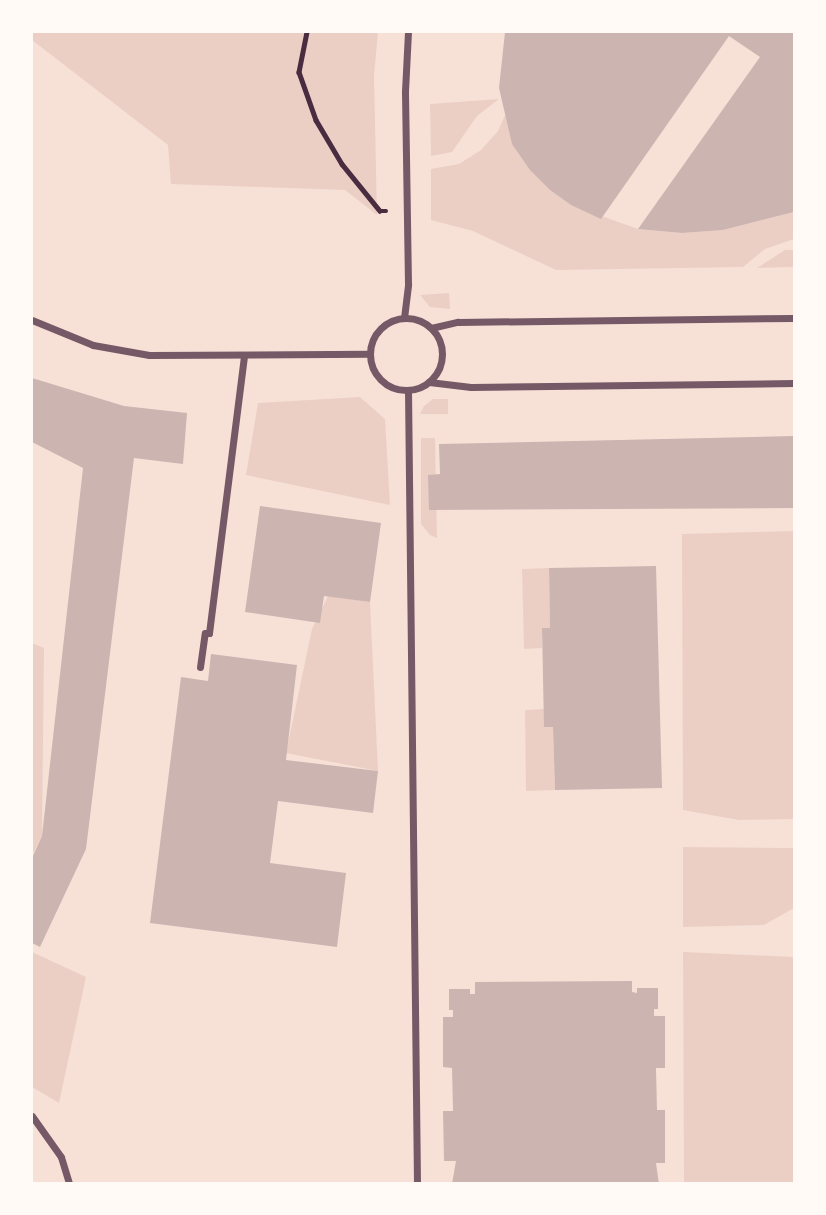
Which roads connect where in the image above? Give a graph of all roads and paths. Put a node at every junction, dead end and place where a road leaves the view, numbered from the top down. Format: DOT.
graph roads {
  1 [pos="307,32"];
  2 [pos="408,32"];
  3 [pos="386,211"];
  4 [pos="404,318"];
  5 [pos="794,318"];
  6 [pos="32,320"];
  7 [pos="431,328"];
  8 [pos="370,354"];
  9 [pos="244,357"];
  10 [pos="429,382"];
  11 [pos="794,383"];
  12 [pos="408,390"];
  13 [pos="200,667"];
  14 [pos="32,1116"];
  15 [pos="69,1184"];
  16 [pos="417,1184"];
  1 -- 3 [label="path"];
  2 -- 4 [label="street"];
  4 -- 7 [label="street"];
  4 -- 8 [label="street"];
  5 -- 7 [label="street"];
  6 -- 9 [label="street"];
  7 -- 10 [label="street"];
  8 -- 9 [label="street"];
  8 -- 12 [label="street"];
  9 -- 13 [label="street"];
  10 -- 11 [label="street"];
  10 -- 12 [label="street"];
  12 -- 16 [label="street"];
  14 -- 15 [label="street"];
}
